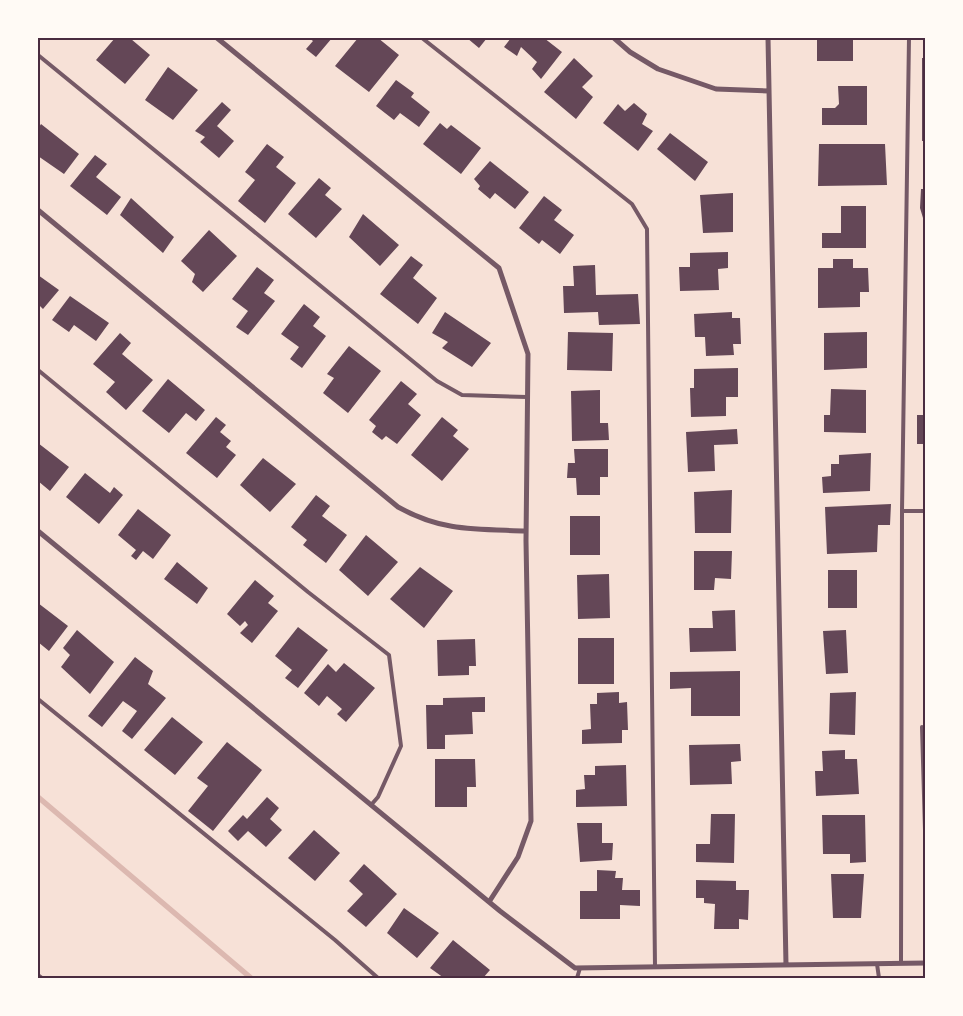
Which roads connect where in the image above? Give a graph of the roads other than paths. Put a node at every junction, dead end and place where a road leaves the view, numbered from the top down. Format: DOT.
graph roads {
  1 [pos="217,38"];
  2 [pos="422,38"];
  3 [pos="614,38"];
  4 [pos="768,38"];
  5 [pos="910,38"];
  6 [pos="38,55"];
  7 [pos="768,91"];
  8 [pos="38,210"];
  9 [pos="38,370"];
  10 [pos="527,397"];
  11 [pos="902,511"];
  12 [pos="926,511"];
  13 [pos="526,530"];
  14 [pos="38,531"];
  15 [pos="38,699"];
  16 [pos="922,727"];
  17 [pos="371,805"];
  18 [pos="926,864"];
  19 [pos="489,902"];
  20 [pos="926,963"];
  21 [pos="877,964"];
  22 [pos="901,964"];
  23 [pos="786,965"];
  24 [pos="655,967"];
  25 [pos="580,968"];
  26 [pos="38,975"];
  27 [pos="42,978"];
  28 [pos="378,978"];
  29 [pos="577,978"];
  30 [pos="879,978"];
  1 -- 10 [label="street"];
  2 -- 24 [label="lane"];
  3 -- 7 [label="street"];
  4 -- 7 [label="street"];
  5 -- 11 [label="lane"];
  6 -- 10 [label="lane"];
  7 -- 23 [label="street"];
  8 -- 13 [label="street"];
  9 -- 17 [label="lane"];
  10 -- 13 [label="street"];
  11 -- 12 [label="lane"];
  11 -- 22 [label="lane"];
  13 -- 19 [label="street"];
  14 -- 17 [label="street"];
  15 -- 28 [label="lane"];
  16 -- 18 [label="lane"];
  17 -- 19 [label="street"];
  19 -- 25 [label="street"];
  20 -- 22 [label="street"];
  21 -- 22 [label="street"];
  21 -- 23 [label="street"];
  21 -- 30 [label="lane"];
  23 -- 24 [label="street"];
  24 -- 25 [label="street"];
  25 -- 29 [label="lane"];
  26 -- 27 [label="lane"];
}
